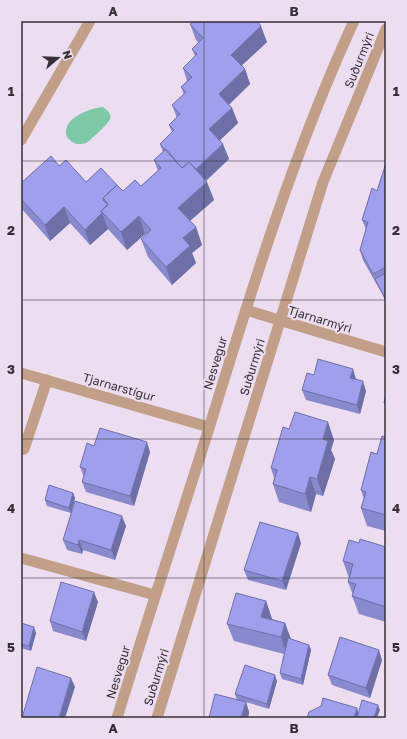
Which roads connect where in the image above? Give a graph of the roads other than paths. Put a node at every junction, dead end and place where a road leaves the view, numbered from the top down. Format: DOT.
graph roads {
  1 [pos="90,21"];
  2 [pos="354,21"];
  3 [pos="386,29"];
  4 [pos="21,140"];
  5 [pos="246,310"];
  6 [pos="280,320"];
  7 [pos="386,352"];
  8 [pos="21,373"];
  9 [pos="47,380"];
  10 [pos="209,426"];
  11 [pos="21,450"];
  12 [pos="21,558"];
  13 [pos="155,595"];
  14 [pos="117,718"];
  15 [pos="156,718"];
  1 -- 4 [label="street"];
  2 -- 5 [label="street, Nesvegur"];
  3 -- 6 [label="street, Suðurmýri"];
  5 -- 6 [label="street, Tjarnarmýri"];
  5 -- 10 [label="street, Nesvegur"];
  6 -- 7 [label="street, Tjarnarmýri"];
  6 -- 15 [label="street, Suðurmýri"];
  8 -- 9 [label="street, Tjarnarstígur"];
  9 -- 10 [label="street, Tjarnarstígur"];
  9 -- 11 [label="street"];
  10 -- 13 [label="street, Nesvegur"];
  12 -- 13 [label="street"];
  13 -- 14 [label="street, Nesvegur"];
}
